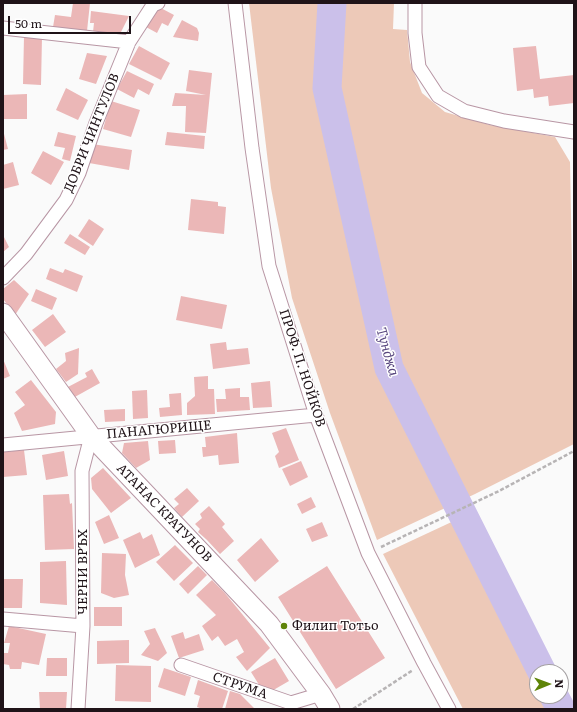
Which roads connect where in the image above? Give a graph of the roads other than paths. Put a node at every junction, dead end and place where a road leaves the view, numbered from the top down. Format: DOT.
graph roads {
  1 [pos="158,3"];
  2 [pos="235,3"];
  3 [pos="415,3"];
  4 [pos="3,28"];
  5 [pos="129,42"];
  6 [pos="574,132"];
  7 [pos="3,278"];
  8 [pos="3,313"];
  9 [pos="316,415"];
  10 [pos="91,436"];
  11 [pos="3,445"];
  12 [pos="3,619"];
  13 [pos="83,626"];
  14 [pos="181,665"];
  15 [pos="326,702"];
  16 [pos="78,709"];
  17 [pos="449,709"];
  1 -- 5 [label="street, ДОБРИ ЧИНТУЛОВ"];
  2 -- 9 [label="street, ПРОФ. П. НОЙКОВ"];
  3 -- 6 [label="street"];
  4 -- 5 [label="street"];
  5 -- 7 [label="street, ДОБРИ ЧИНТУЛОВ"];
  8 -- 10 [label="street, АТАНАС КРАТУНОВ"];
  9 -- 10 [label="street, ПАНАГЮРИЩЕ"];
  9 -- 17 [label="street, ПРОФ. П. НОЙКОВ"];
  10 -- 11 [label="street, ПАНАГЮРИЩЕ"];
  10 -- 13 [label="street, ЧЕРНИ ВРЪХ"];
  10 -- 15 [label="street, АТАНАС КРАТУНОВ"];
  12 -- 13 [label="street"];
  13 -- 16 [label="street, ЧЕРНИ ВРЪХ"];
  14 -- 15 [label="street, СТРУМА"];
}
